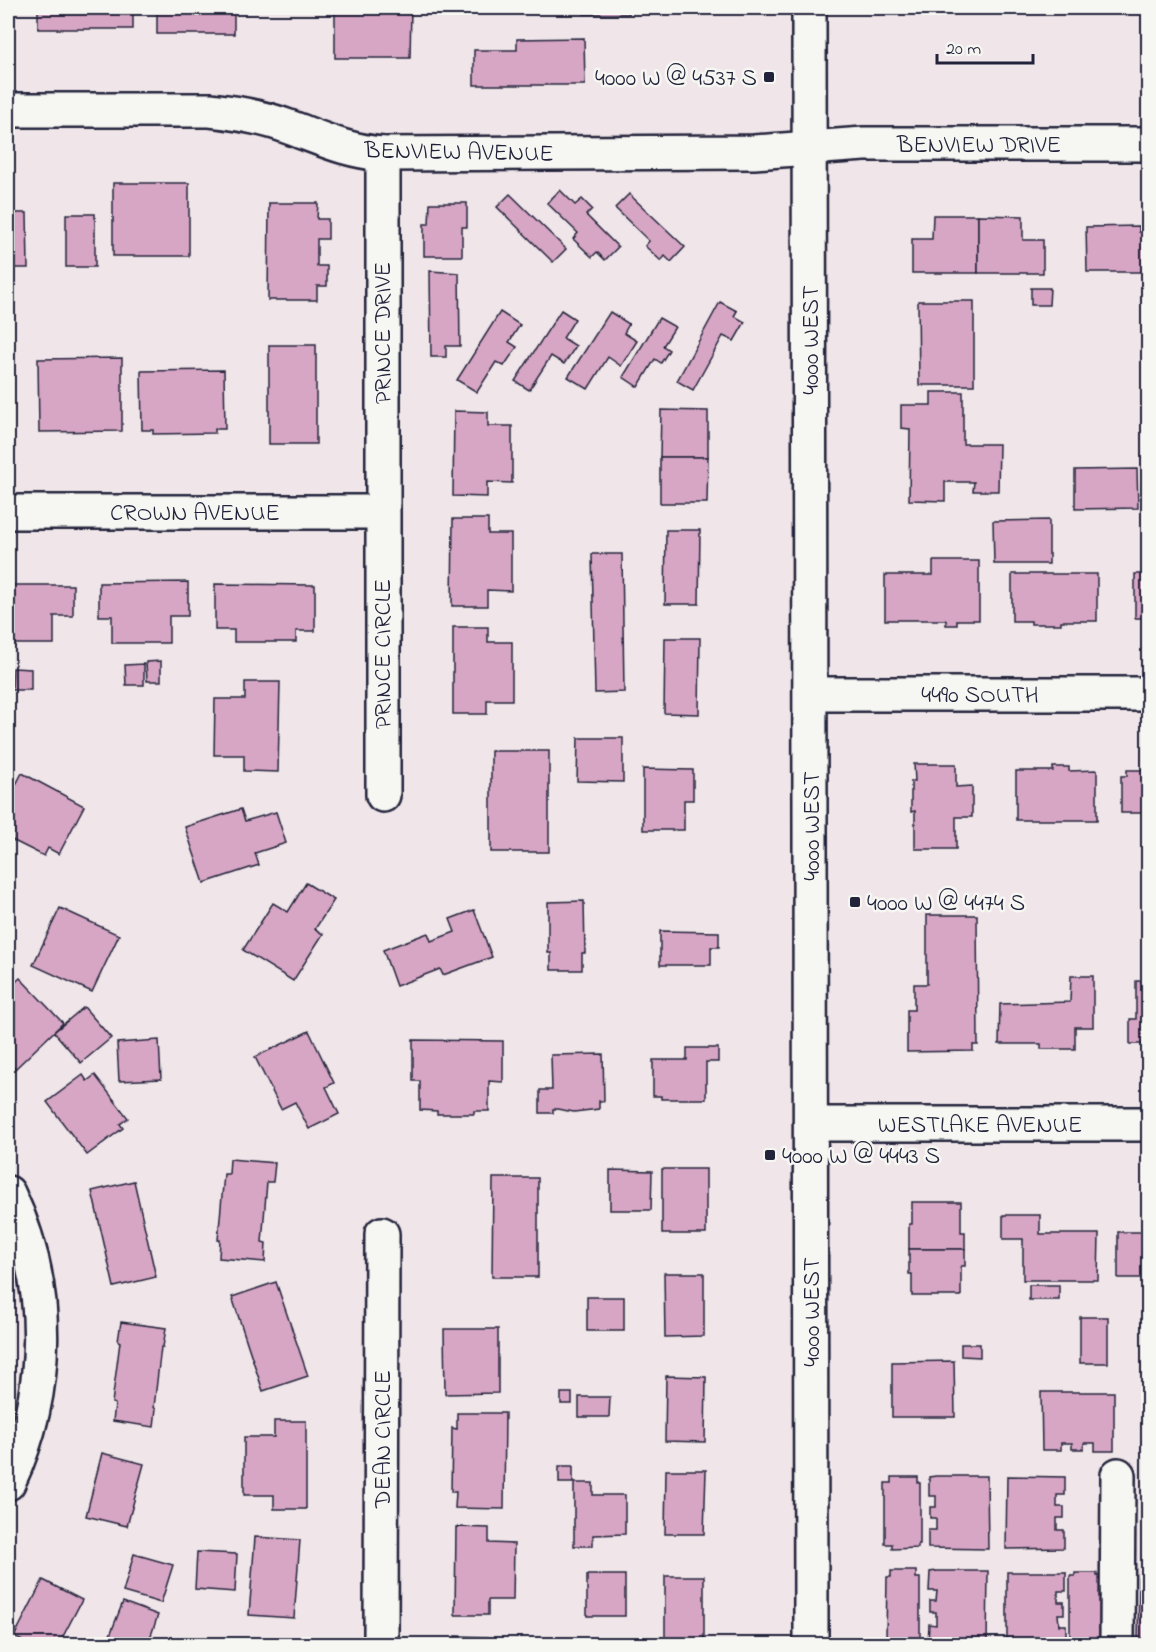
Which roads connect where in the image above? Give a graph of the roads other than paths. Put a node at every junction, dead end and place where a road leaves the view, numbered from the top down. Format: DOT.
graph roads {
  1 [pos="809,8"];
  2 [pos="8,110"];
  3 [pos="1149,144"];
  4 [pos="809,148"];
  5 [pos="383,154"];
  6 [pos="8,512"];
  7 [pos="382,512"];
  8 [pos="811,694"];
  9 [pos="1149,694"];
  10 [pos="382,795"];
  11 [pos="811,1124"];
  12 [pos="1149,1124"];
  13 [pos="8,1193"];
  14 [pos="382,1234"];
  15 [pos="1118,1475"];
  16 [pos="8,1483"];
  17 [pos="381,1644"];
  18 [pos="811,1644"];
  19 [pos="1117,1644"];
  1 -- 4 [label="street, 4000 WEST"];
  2 -- 5 [label="street, BENVIEW AVENUE"];
  3 -- 4 [label="street, BENVIEW DRIVE"];
  4 -- 5 [label="street, BENVIEW AVENUE"];
  4 -- 8 [label="street, 4000 WEST"];
  5 -- 7 [label="street, PRINCE DRIVE"];
  6 -- 7 [label="street, CROWN AVENUE"];
  7 -- 10 [label="street, PRINCE CIRCLE"];
  8 -- 9 [label="street, 4490 SOUTH"];
  8 -- 11 [label="street, 4000 WEST"];
  11 -- 12 [label="street, WESTLAKE AVENUE"];
  11 -- 18 [label="street, 4000 WEST"];
  13 -- 16 [label="street"];
  14 -- 17 [label="street, DEAN CIRCLE"];
  15 -- 19 [label="street"];
}
